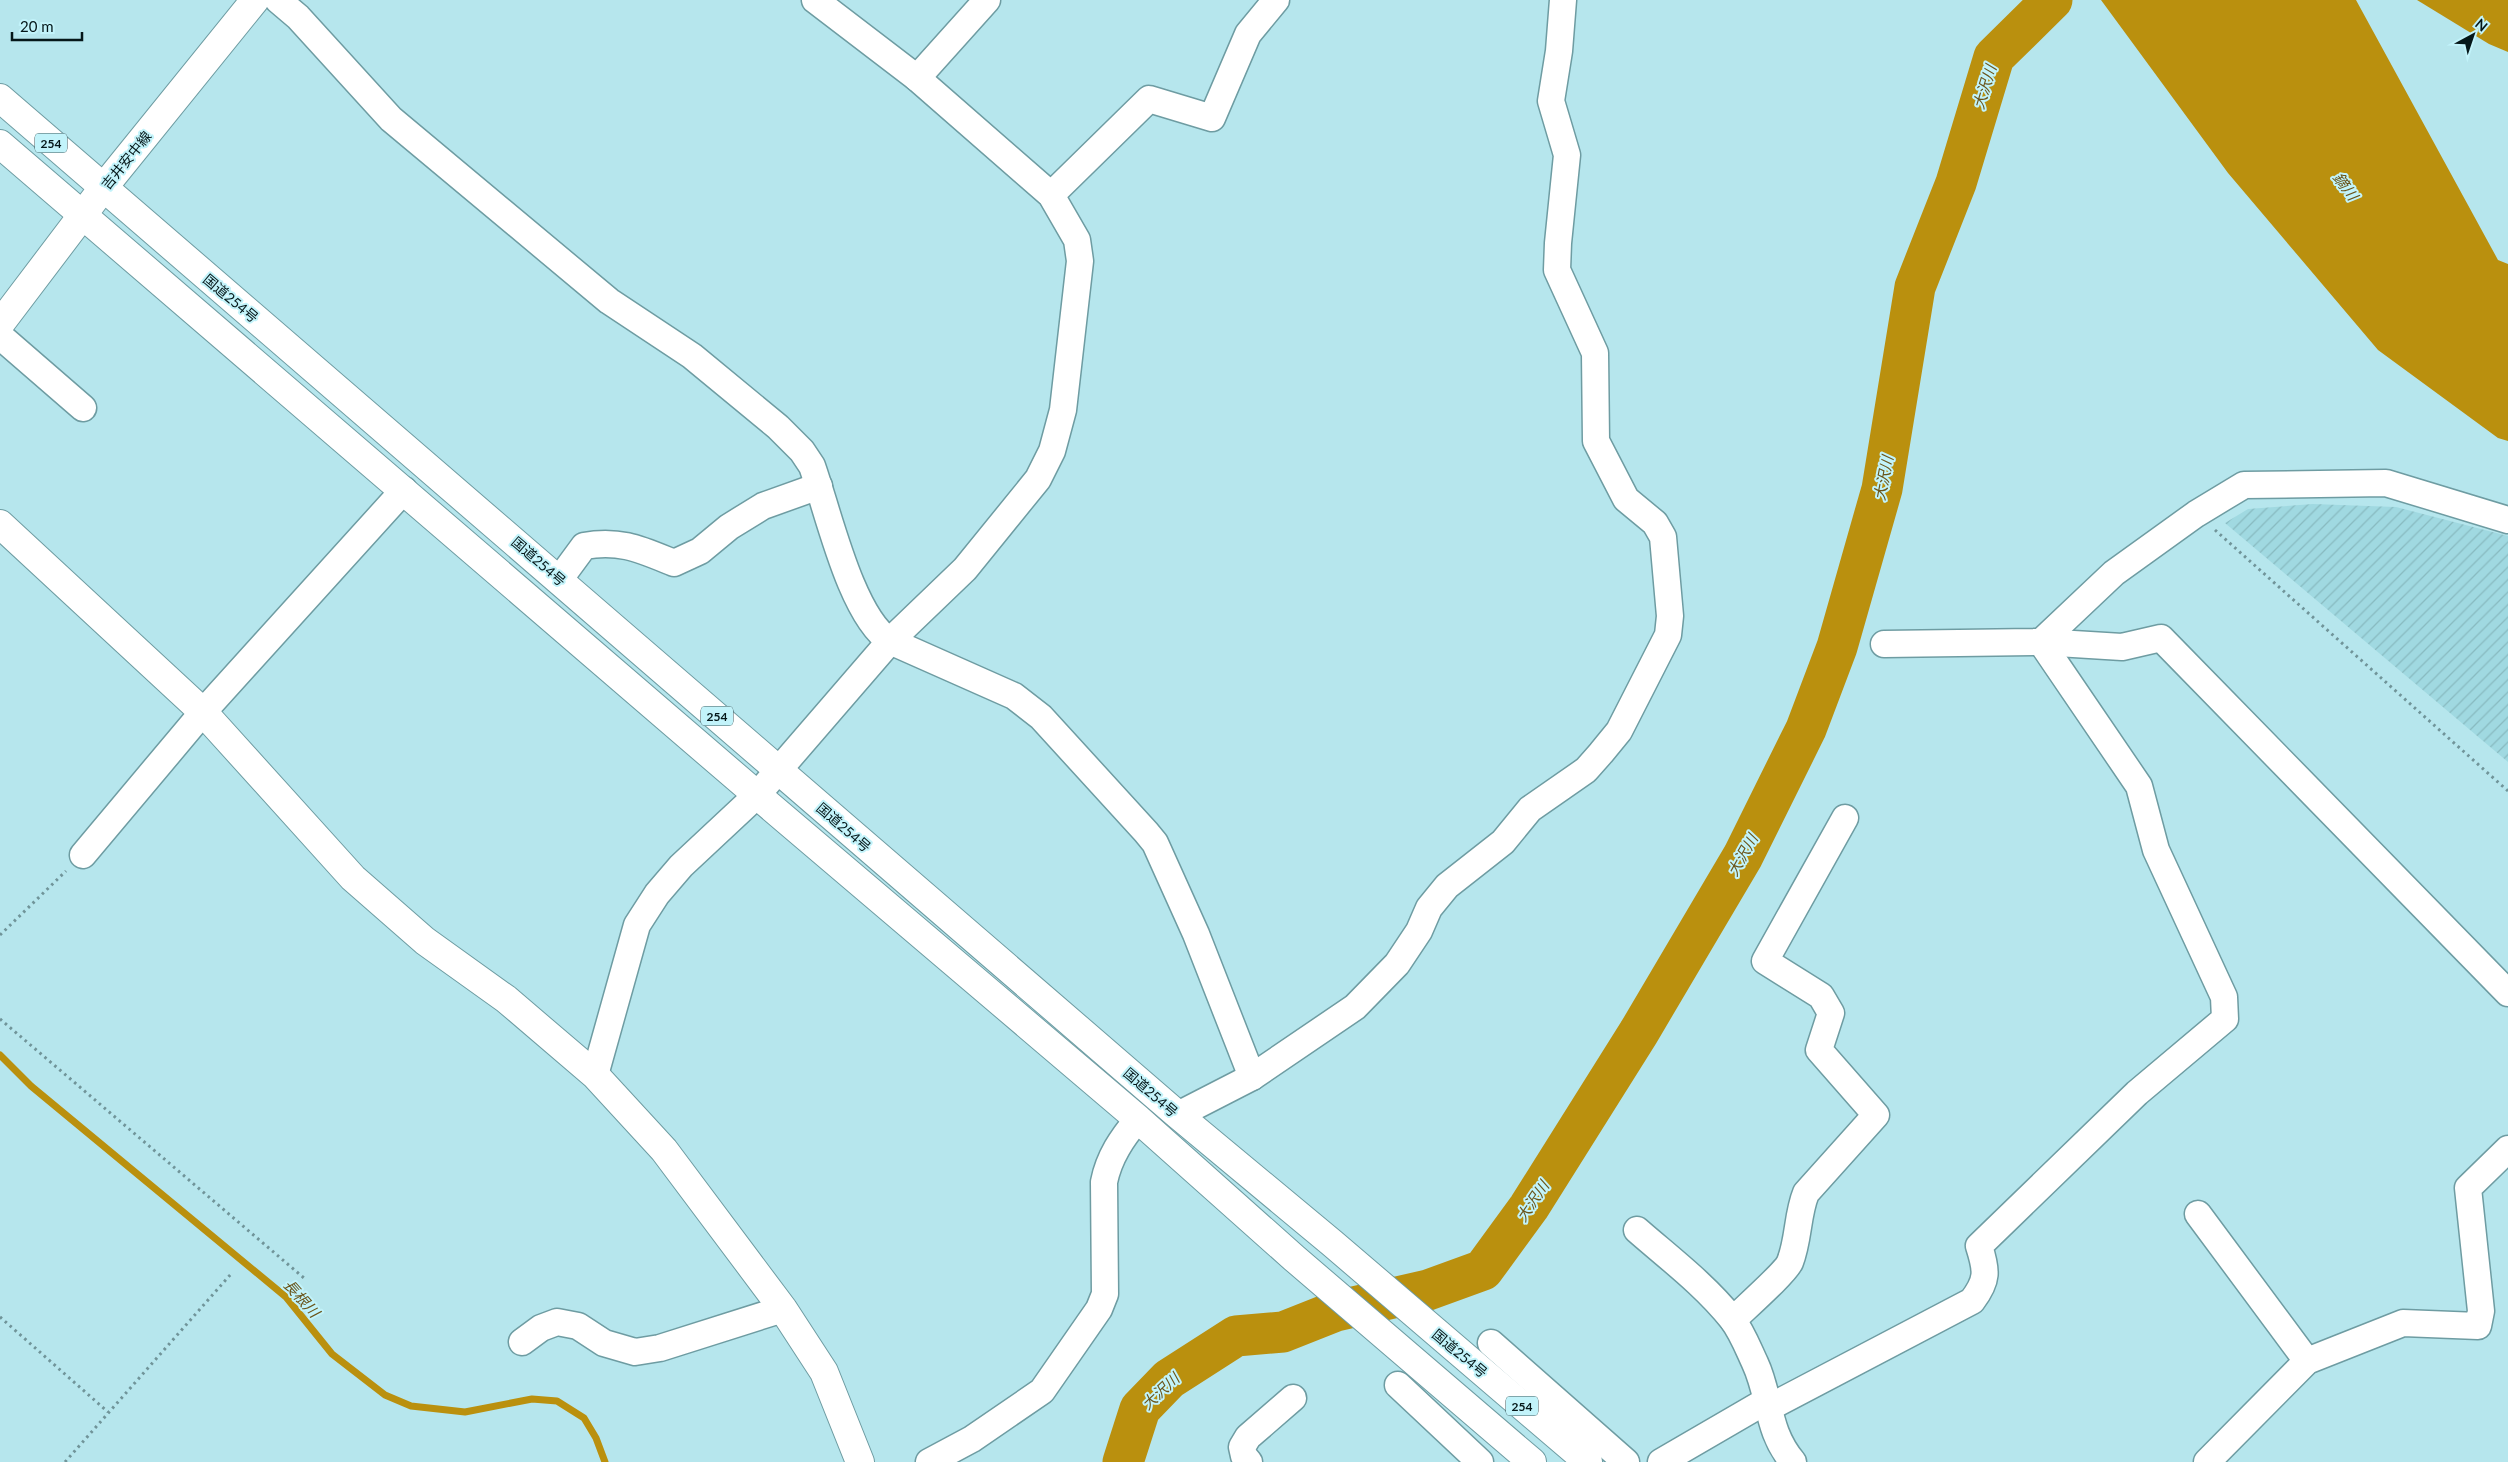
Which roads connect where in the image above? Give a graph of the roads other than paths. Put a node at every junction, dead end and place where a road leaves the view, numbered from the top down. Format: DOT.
graph roads {
  1 [pos="255,0"];
  2 [pos="278,0"];
  3 [pos="816,0"];
  4 [pos="987,0"];
  5 [pos="1276,0"];
  6 [pos="1563,0"];
  7 [pos="917,78"];
  8 [pos="0,98"];
  9 [pos="0,144"];
  10 [pos="103,188"];
  11 [pos="1051,195"];
  12 [pos="83,214"];
  13 [pos="0,324"];
  14 [pos="0,336"];
  15 [pos="83,408"];
  16 [pos="819,486"];
  17 [pos="404,490"];
  18 [pos="2508,520"];
  19 [pos="0,524"];
  20 [pos="560,580"];
  21 [pos="890,641"];
  22 [pos="2041,642"];
  23 [pos="1884,644"];
  24 [pos="203,712"];
  25 [pos="779,770"];
  26 [pos="757,795"];
  27 [pos="1845,818"];
  28 [pos="83,855"];
  29 [pos="2508,993"];
  30 [pos="595,1074"];
  31 [pos="1252,1077"];
  32 [pos="1178,1115"];
  33 [pos="1138,1119"];
  34 [pos="2508,1149"];
  35 [pos="2198,1214"];
  36 [pos="1637,1230"];
  37 [pos="783,1309"];
  38 [pos="1733,1320"];
  39 [pos="522,1342"];
  40 [pos="1491,1343"];
  41 [pos="2307,1361"];
  42 [pos="1398,1385"];
  43 [pos="1293,1398"];
  44 [pos="1767,1404"];
  45 [pos="860,1462"];
  46 [pos="929,1462"];
  47 [pos="1248,1462"];
  48 [pos="1480,1462"];
  49 [pos="1532,1462"];
  50 [pos="1588,1462"];
  51 [pos="1626,1462"];
  52 [pos="1661,1462"];
  53 [pos="1793,1462"];
  54 [pos="2207,1462"];
  1 -- 10 [label="main road, 吉井安中線"];
  2 -- 16 [label="street"];
  3 -- 7 [label="street"];
  4 -- 7 [label="street"];
  5 -- 11 [label="street"];
  6 -- 31 [label="street"];
  7 -- 11 [label="street"];
  8 -- 10 [label="main road, 254"];
  9 -- 12 [label="main road, 254"];
  10 -- 12 [label="main road, 吉井安中線"];
  10 -- 20 [label="main road, 国道254号 / 254"];
  11 -- 21 [label="street"];
  12 -- 13 [label="main road, 吉井安中線"];
  12 -- 17 [label="main road, 国道254号 / 254"];
  14 -- 15 [label="street"];
  16 -- 20 [label="street"];
  16 -- 21 [label="street"];
  17 -- 24 [label="street"];
  17 -- 26 [label="main road, 国道254号 / 254"];
  18 -- 22 [label="street"];
  19 -- 24 [label="main road"];
  20 -- 25 [label="main road, 国道254号 / 254"];
  21 -- 25 [label="street"];
  21 -- 31 [label="street"];
  22 -- 23 [label="street"];
  22 -- 29 [label="street"];
  22 -- 44 [label="street"];
  24 -- 28 [label="street"];
  24 -- 30 [label="main road"];
  25 -- 26 [label="street"];
  25 -- 32 [label="main road, 国道254号 / 254"];
  26 -- 30 [label="street"];
  26 -- 33 [label="main road, 国道254号 / 254"];
  27 -- 38 [label="street"];
  30 -- 37 [label="main road"];
  31 -- 32 [label="street"];
  32 -- 50 [label="main road, 国道254号 / 254"];
  33 -- 46 [label="street"];
  33 -- 49 [label="main road, 国道254号 / 254"];
  34 -- 41 [label="street"];
  35 -- 41 [label="street"];
  36 -- 38 [label="street"];
  37 -- 39 [label="street"];
  37 -- 45 [label="main road"];
  38 -- 44 [label="street"];
  40 -- 51 [label="street"];
  41 -- 54 [label="street"];
  42 -- 48 [label="street"];
  43 -- 47 [label="street"];
  44 -- 52 [label="street"];
  44 -- 53 [label="street"];
}
